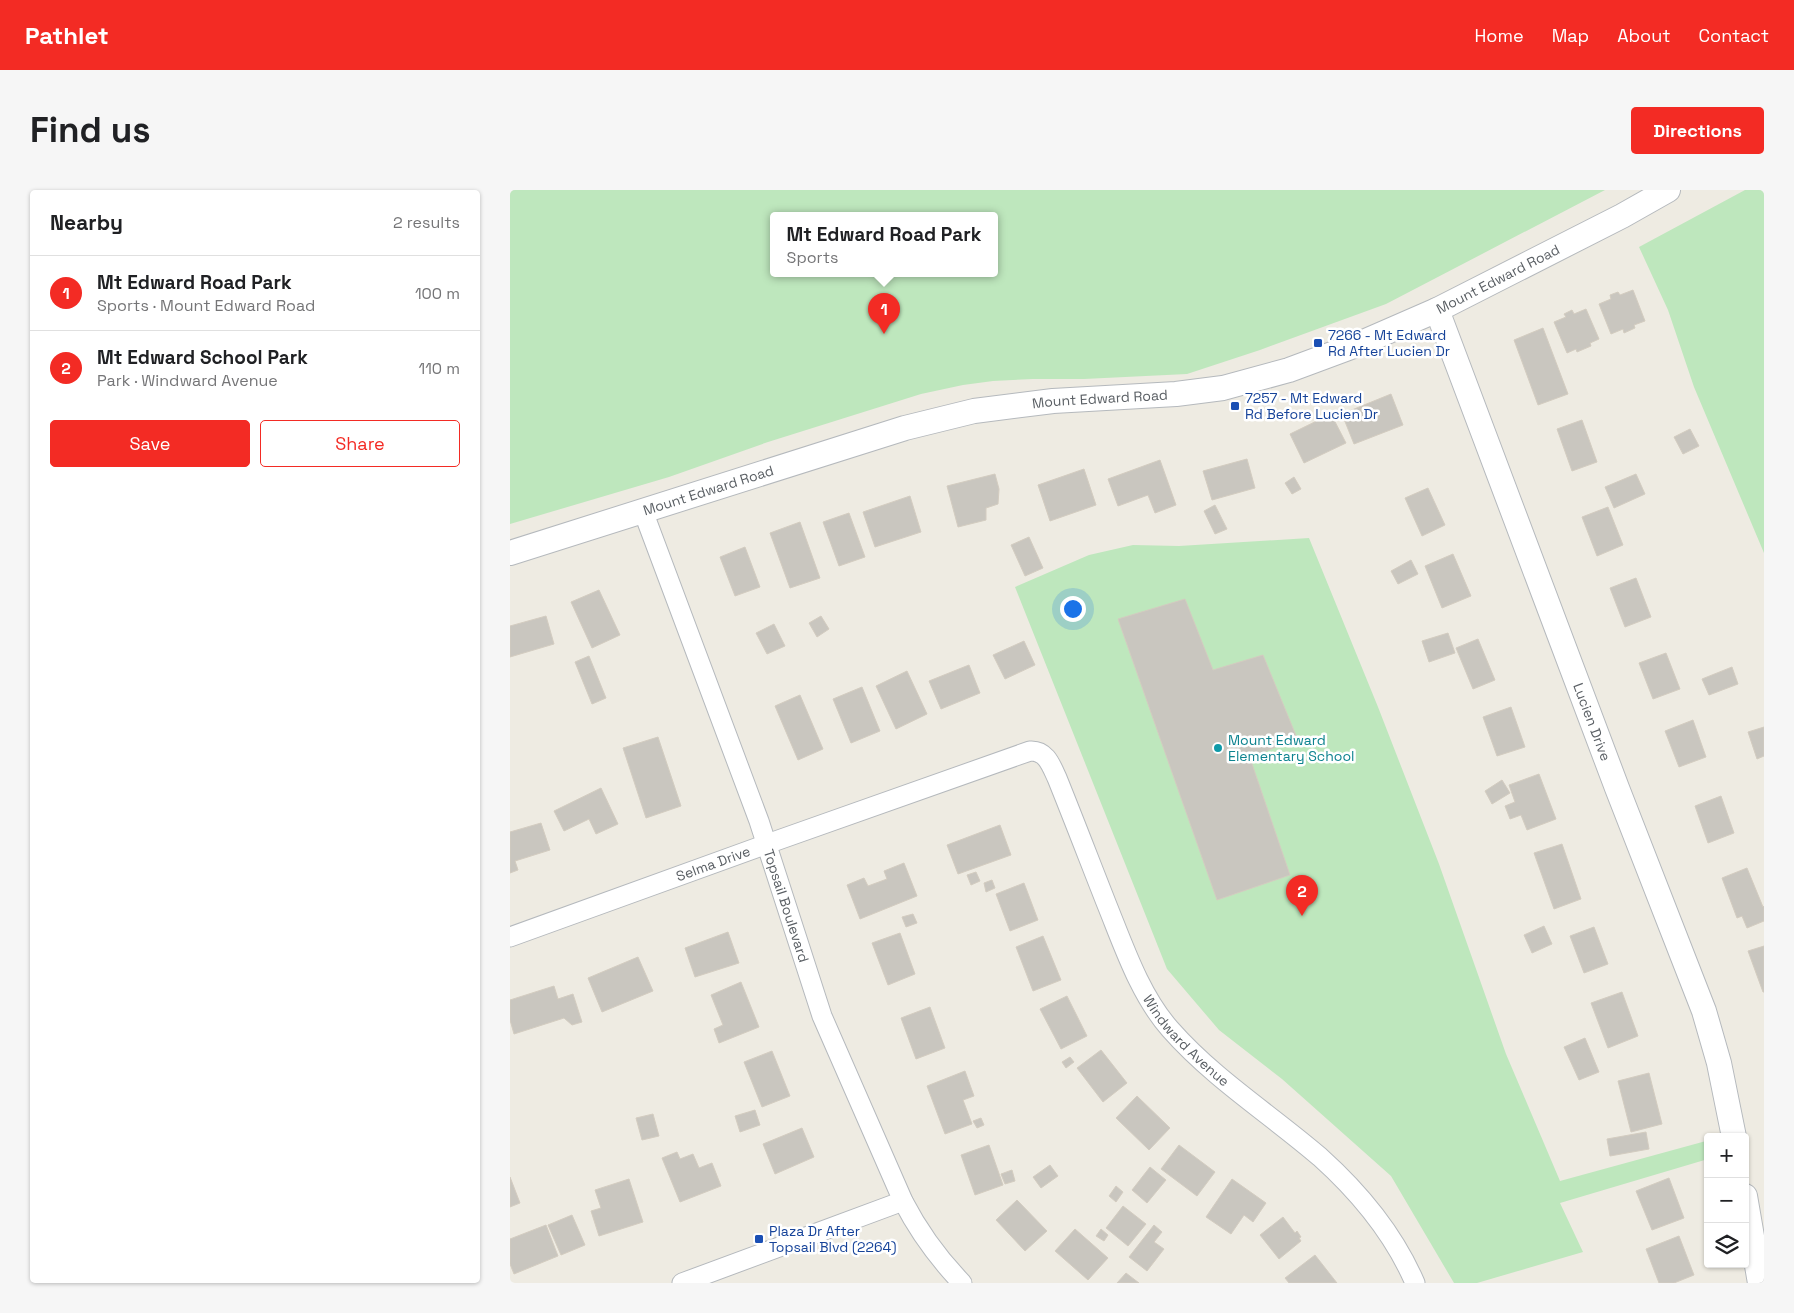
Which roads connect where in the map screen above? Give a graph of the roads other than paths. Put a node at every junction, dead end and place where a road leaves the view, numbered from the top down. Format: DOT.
graph roads {
  1 [pos="1668,190"];
  2 [pos="1437,310"];
  3 [pos="643,511"];
  4 [pos="510,553"];
  5 [pos="1030,751"];
  6 [pos="767,844"];
  7 [pos="510,937"];
  8 [pos="1733,1133"];
  9 [pos="903,1201"];
  10 [pos="1749,1210"];
  11 [pos="1759,1246"];
  12 [pos="682,1283"];
  13 [pos="962,1283"];
  14 [pos="1415,1283"];
  15 [pos="1760,1283"];
  1 -- 2 [label="street, Mount Edward Road"];
  2 -- 3 [label="street, Mount Edward Road"];
  2 -- 8 [label="street, Lucien Drive"];
  3 -- 4 [label="street, Mount Edward Road"];
  3 -- 6 [label="street, Topsail Boulevard"];
  5 -- 6 [label="street, Selma Drive"];
  5 -- 14 [label="street, Windward Avenue"];
  6 -- 7 [label="street, Selma Drive"];
  6 -- 9 [label="street, Topsail Boulevard"];
  9 -- 12 [label="street"];
  9 -- 13 [label="street, Topsail Boulevard"];
  10 -- 11 [label="street"];
  11 -- 15 [label="street"];
}
